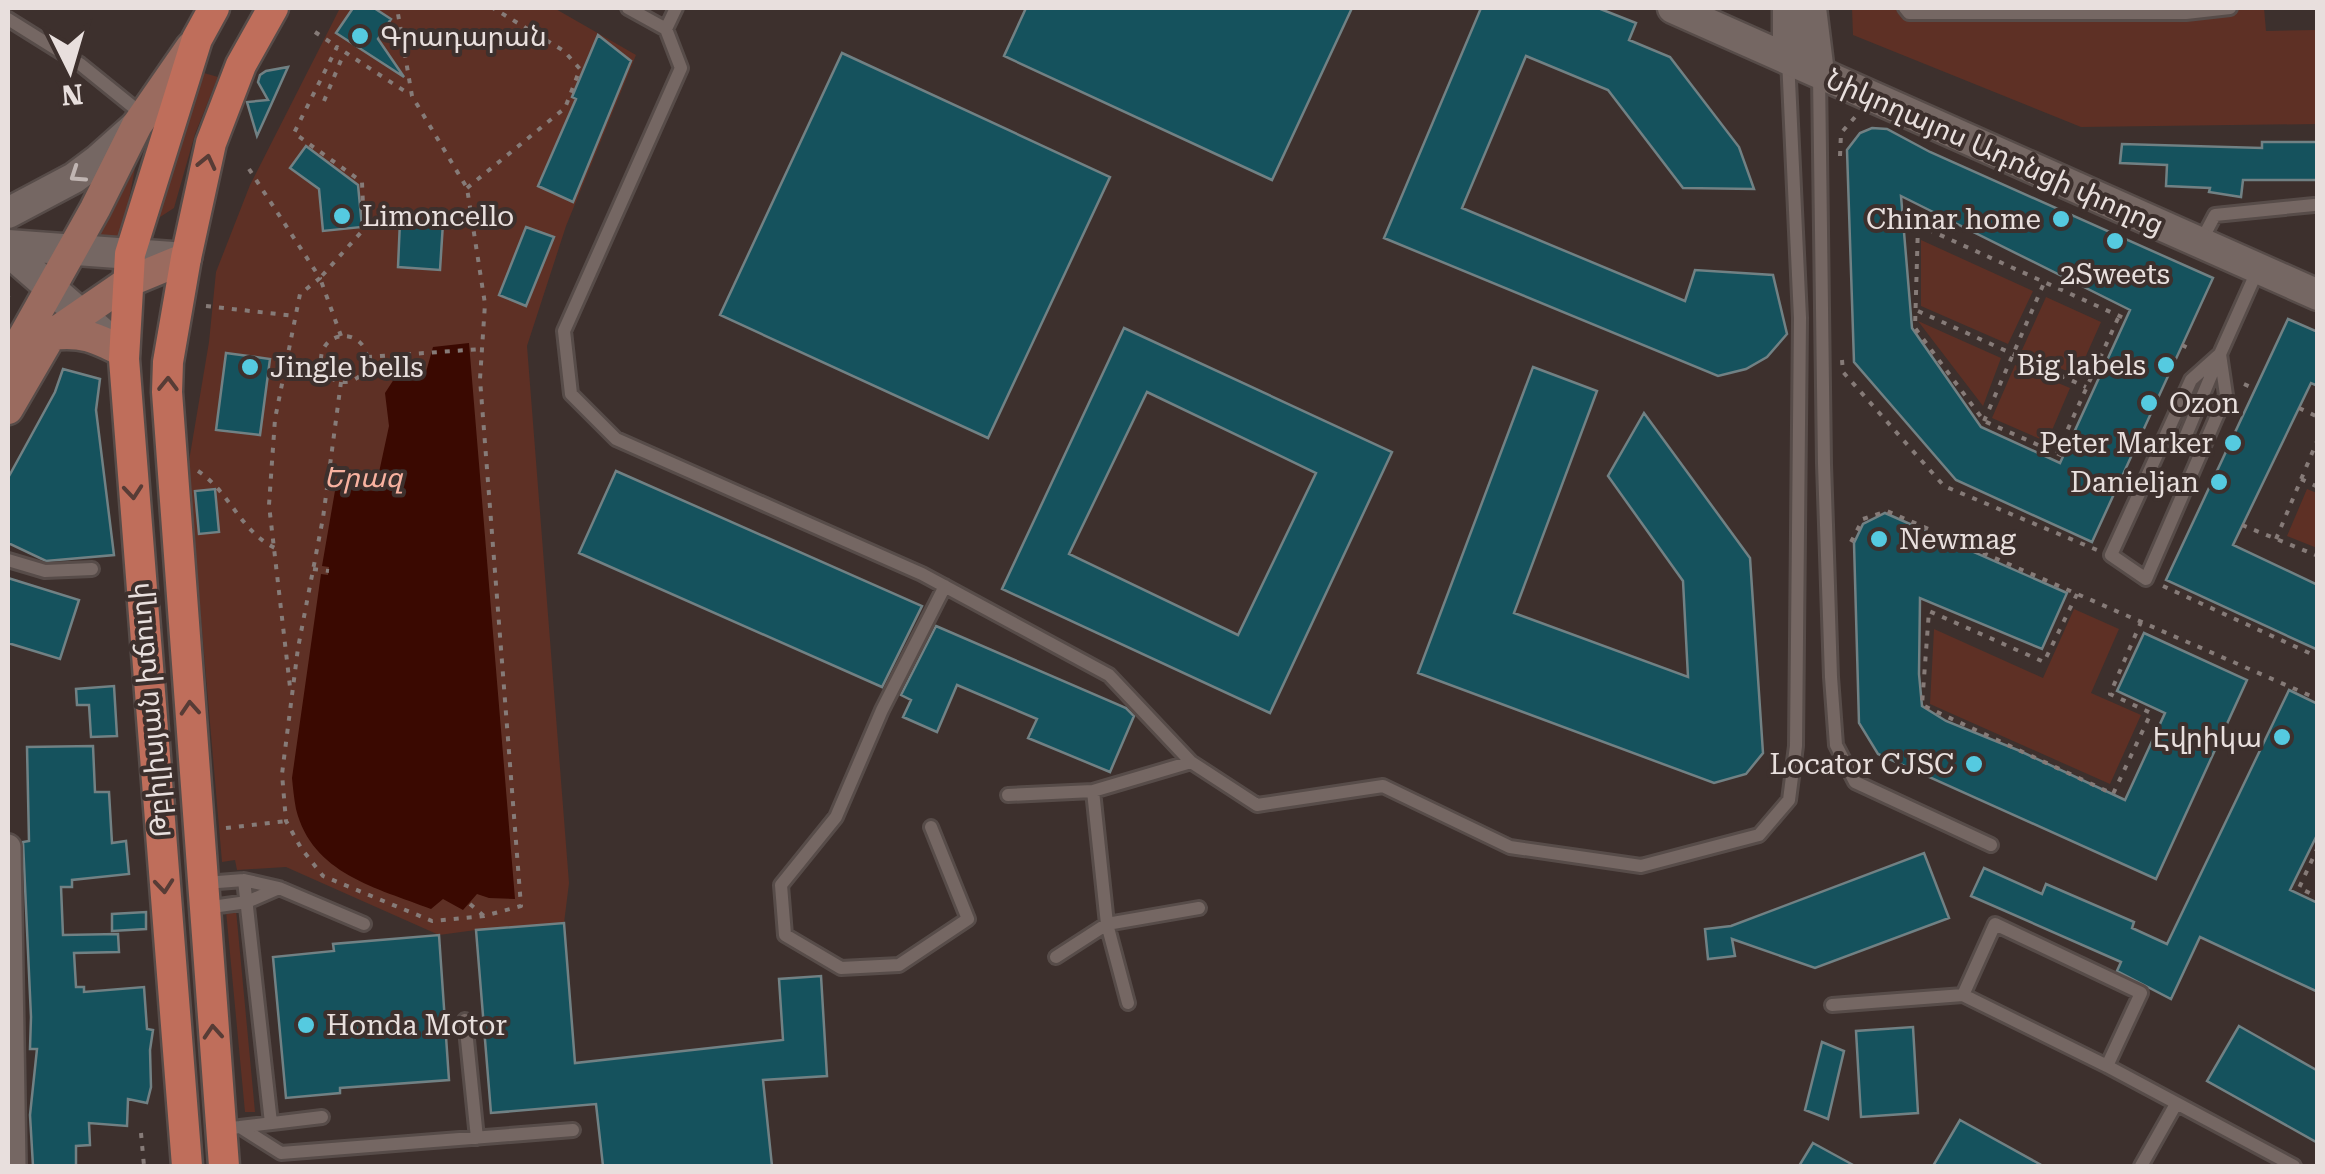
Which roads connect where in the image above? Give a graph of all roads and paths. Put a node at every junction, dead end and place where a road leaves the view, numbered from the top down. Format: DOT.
graph roads {
  1 [pos="214,8"];
  2 [pos="273,8"];
  3 [pos="397,8"];
  4 [pos="493,8"];
  5 [pos="510,8"];
  6 [pos="628,8"];
  7 [pos="676,8"];
  8 [pos="1673,8"];
  9 [pos="1718,8"];
  10 [pos="1788,8"];
  11 [pos="1811,8"];
  12 [pos="1905,8"];
  13 [pos="2230,8"];
  14 [pos="506,15"];
  15 [pos="8,19"];
  16 [pos="666,29"];
  17 [pos="315,32"];
  18 [pos="197,39"];
  19 [pos="337,47"];
  20 [pos="344,53"];
  21 [pos="1803,58"];
  22 [pos="241,64"];
  23 [pos="412,96"];
  24 [pos="324,101"];
  25 [pos="1860,110"];
  26 [pos="140,120"];
  27 [pos="1839,161"];
  28 [pos="248,169"];
  29 [pos="468,188"];
  30 [pos="2314,205"];
  31 [pos="8,213"];
  32 [pos="1903,225"];
  33 [pos="1918,225"];
  34 [pos="2206,232"];
  35 [pos="72,249"];
  36 [pos="10,251"];
  37 [pos="186,258"];
  38 [pos="2261,263"];
  39 [pos="129,268"];
  40 [pos="320,278"];
  41 [pos="2318,282"];
  42 [pos="2044,283"];
  43 [pos="50,287"];
  44 [pos="2318,295"];
  45 [pos="200,305"];
  46 [pos="1916,311"];
  47 [pos="80,314"];
  48 [pos="296,316"];
  49 [pos="2119,316"];
  50 [pos="2126,319"];
  51 [pos="42,327"];
  52 [pos="341,336"];
  53 [pos="479,350"];
  54 [pos="124,352"];
  55 [pos="1842,354"];
  56 [pos="2014,354"];
  57 [pos="2220,354"];
  58 [pos="367,357"];
  59 [pos="8,364"];
  60 [pos="341,382"];
  61 [pos="2244,384"];
  62 [pos="2086,388"];
  63 [pos="2255,389"];
  64 [pos="2299,408"];
  65 [pos="8,409"];
  66 [pos="2318,417"];
  67 [pos="1984,422"];
  68 [pos="2318,439"];
  69 [pos="2184,440"];
  70 [pos="183,466"];
  71 [pos="2301,479"];
  72 [pos="2318,487"];
  73 [pos="2242,525"];
  74 [pos="2276,539"];
  75 [pos="1852,542"];
  76 [pos="274,548"];
  77 [pos="2110,556"];
  78 [pos="2318,556"];
  79 [pos="8,560"];
  80 [pos="92,569"];
  81 [pos="313,569"];
  82 [pos="329,571"];
  83 [pos="2146,579"];
  84 [pos="945,586"];
  85 [pos="2077,594"];
  86 [pos="2140,622"];
  87 [pos="2318,657"];
  88 [pos="292,697"];
  89 [pos="2318,699"];
  90 [pos="1191,762"];
  91 [pos="1093,791"];
  92 [pos="1008,796"];
  93 [pos="286,820"];
  94 [pos="931,827"];
  95 [pos="214,829"];
  96 [pos="1991,844"];
  97 [pos="8,847"];
  98 [pos="2318,847"];
  99 [pos="244,880"];
  100 [pos="279,888"];
  101 [pos="204,896"];
  102 [pos="2318,897"];
  103 [pos="247,902"];
  104 [pos="470,904"];
  105 [pos="1199,908"];
  106 [pos="484,916"];
  107 [pos="364,924"];
  108 [pos="1107,924"];
  109 [pos="1056,957"];
  110 [pos="1963,995"];
  111 [pos="1128,1003"];
  112 [pos="1832,1005"];
  113 [pos="465,1020"];
  114 [pos="2108,1066"];
  115 [pos="2176,1104"];
  116 [pos="322,1117"];
  117 [pos="271,1123"];
  118 [pos="230,1128"];
  119 [pos="573,1130"];
  120 [pos="141,1133"];
  121 [pos="184,1133"];
  122 [pos="478,1138"];
  123 [pos="13,1166"];
  124 [pos="144,1166"];
  125 [pos="187,1166"];
  126 [pos="224,1166"];
  127 [pos="2141,1166"];
  128 [pos="2294,1166"];
  1 -- 18 [label="main road, Թբիլիսյան խճուղի"];
  2 -- 22 [label="main road, Թբիլիսյան խճուղի"];
  3 -- 23 [label="path"];
  4 -- 14 [label="path"];
  5 -- 14 [label="path"];
  6 -- 16 [label="lane"];
  7 -- 16 [label="lane"];
  8 -- 21 [label="street, Նիկողայոս Ադոնցի փողոց"];
  9 -- 21 [label="street, Նիկողայոս Ադոնցի փողոց"];
  10 -- 21 [label="street"];
  11 -- 21 [label="street"];
  12 -- 13 [label="lane"];
  14 -- 29 [label="path"];
  15 -- 26 [label="lane"];
  16 -- 84 [label="lane"];
  17 -- 19 [label="path"];
  18 -- 22 [label="main road"];
  18 -- 26 [label="main road"];
  18 -- 39 [label="main road, Թբիլիսյան խճուղի"];
  19 -- 20 [label="path"];
  19 -- 40 [label="path"];
  20 -- 23 [label="path"];
  20 -- 24 [label="path"];
  21 -- 34 [label="street, Նիկողայոս Ադոնցի փողոց"];
  21 -- 38 [label="street, Նիկողայոս Ադոնցի փողոց"];
  21 -- 90 [label="lane"];
  21 -- 96 [label="lane"];
  37 -- 22 [label="main road, Թբիլիսյան խճուղի, one-way"];
  23 -- 29 [label="path"];
  25 -- 27 [label="path"];
  26 -- 31 [label="street, one-way"];
  26 -- 35 [label="main road"];
  28 -- 40 [label="path"];
  29 -- 53 [label="path"];
  30 -- 34 [label="lane"];
  32 -- 33 [label="path"];
  33 -- 42 [label="path"];
  33 -- 46 [label="path"];
  34 -- 38 [label="street, Նիկողայոս Ադոնցի փողոց"];
  35 -- 36 [label="street"];
  35 -- 39 [label="street"];
  35 -- 43 [label="main road"];
  36 -- 43 [label="street"];
  36 -- 51 [label="street"];
  37 -- 39 [label="main road"];
  101 -- 37 [label="main road, Թբիլիսյան խճուղի, one-way"];
  38 -- 41 [label="street, Նիկողայոս Ադոնցի փողոց"];
  38 -- 44 [label="street, Նիկողայոս Ադոնցի փողոց"];
  38 -- 57 [label="lane"];
  39 -- 47 [label="main road"];
  39 -- 54 [label="main road, Թբիլիսյան խճուղի"];
  40 -- 48 [label="path"];
  40 -- 52 [label="path"];
  42 -- 49 [label="path"];
  42 -- 56 [label="path"];
  43 -- 47 [label="street"];
  43 -- 51 [label="main road"];
  45 -- 48 [label="path"];
  46 -- 56 [label="path"];
  46 -- 67 [label="path"];
  47 -- 51 [label="main road"];
  47 -- 54 [label="street"];
  48 -- 76 [label="path"];
  49 -- 50 [label="path"];
  49 -- 62 [label="path"];
  51 -- 54 [label="main road"];
  51 -- 59 [label="main road"];
  51 -- 65 [label="main road"];
  52 -- 58 [label="path"];
  52 -- 60 [label="path"];
  53 -- 58 [label="path"];
  53 -- 106 [label="path"];
  54 -- 121 [label="main road, Թբիլիսյան խճուղի, one-way"];
  55 -- 77 [label="path"];
  56 -- 62 [label="path"];
  56 -- 67 [label="path"];
  57 -- 69 [label="lane"];
  57 -- 77 [label="lane"];
  57 -- 83 [label="lane"];
  58 -- 60 [label="path"];
  60 -- 81 [label="path"];
  61 -- 63 [label="path"];
  62 -- 67 [label="path"];
  64 -- 66 [label="path"];
  68 -- 71 [label="path"];
  70 -- 76 [label="path"];
  71 -- 72 [label="path"];
  71 -- 74 [label="path"];
  73 -- 74 [label="path"];
  74 -- 78 [label="path"];
  75 -- 85 [label="path"];
  76 -- 88 [label="path"];
  77 -- 83 [label="lane"];
  79 -- 80 [label="lane"];
  81 -- 82 [label="path"];
  81 -- 88 [label="path"];
  83 -- 87 [label="path"];
  84 -- 90 [label="lane"];
  84 -- 94 [label="lane"];
  85 -- 86 [label="path"];
  85 -- 86 [label="path"];
  86 -- 89 [label="path"];
  88 -- 93 [label="path"];
  90 -- 91 [label="lane"];
  91 -- 92 [label="lane"];
  91 -- 108 [label="lane"];
  93 -- 95 [label="path"];
  93 -- 106 [label="path"];
  97 -- 123 [label="street"];
  98 -- 102 [label="path"];
  99 -- 100 [label="lane"];
  99 -- 101 [label="lane"];
  99 -- 103 [label="lane"];
  100 -- 103 [label="lane"];
  100 -- 107 [label="lane"];
  101 -- 103 [label="lane"];
  118 -- 101 [label="main road, Թբիլիսյան խճուղի, one-way"];
  103 -- 117 [label="lane"];
  104 -- 106 [label="path"];
  105 -- 108 [label="lane"];
  108 -- 109 [label="lane"];
  108 -- 111 [label="lane"];
  110 -- 112 [label="lane"];
  110 -- 114 [label="lane"];
  110 -- 114 [label="lane"];
  113 -- 122 [label="lane"];
  114 -- 115 [label="lane"];
  115 -- 127 [label="lane"];
  115 -- 128 [label="lane"];
  116 -- 117 [label="lane"];
  117 -- 118 [label="lane"];
  118 -- 121 [label="main road"];
  118 -- 122 [label="lane"];
  118 -- 126 [label="main road, Թբիլիսյան խճուղի"];
  119 -- 122 [label="lane"];
  120 -- 124 [label="path"];
  121 -- 125 [label="main road, Թբիլիսյան խճուղի"];
}
